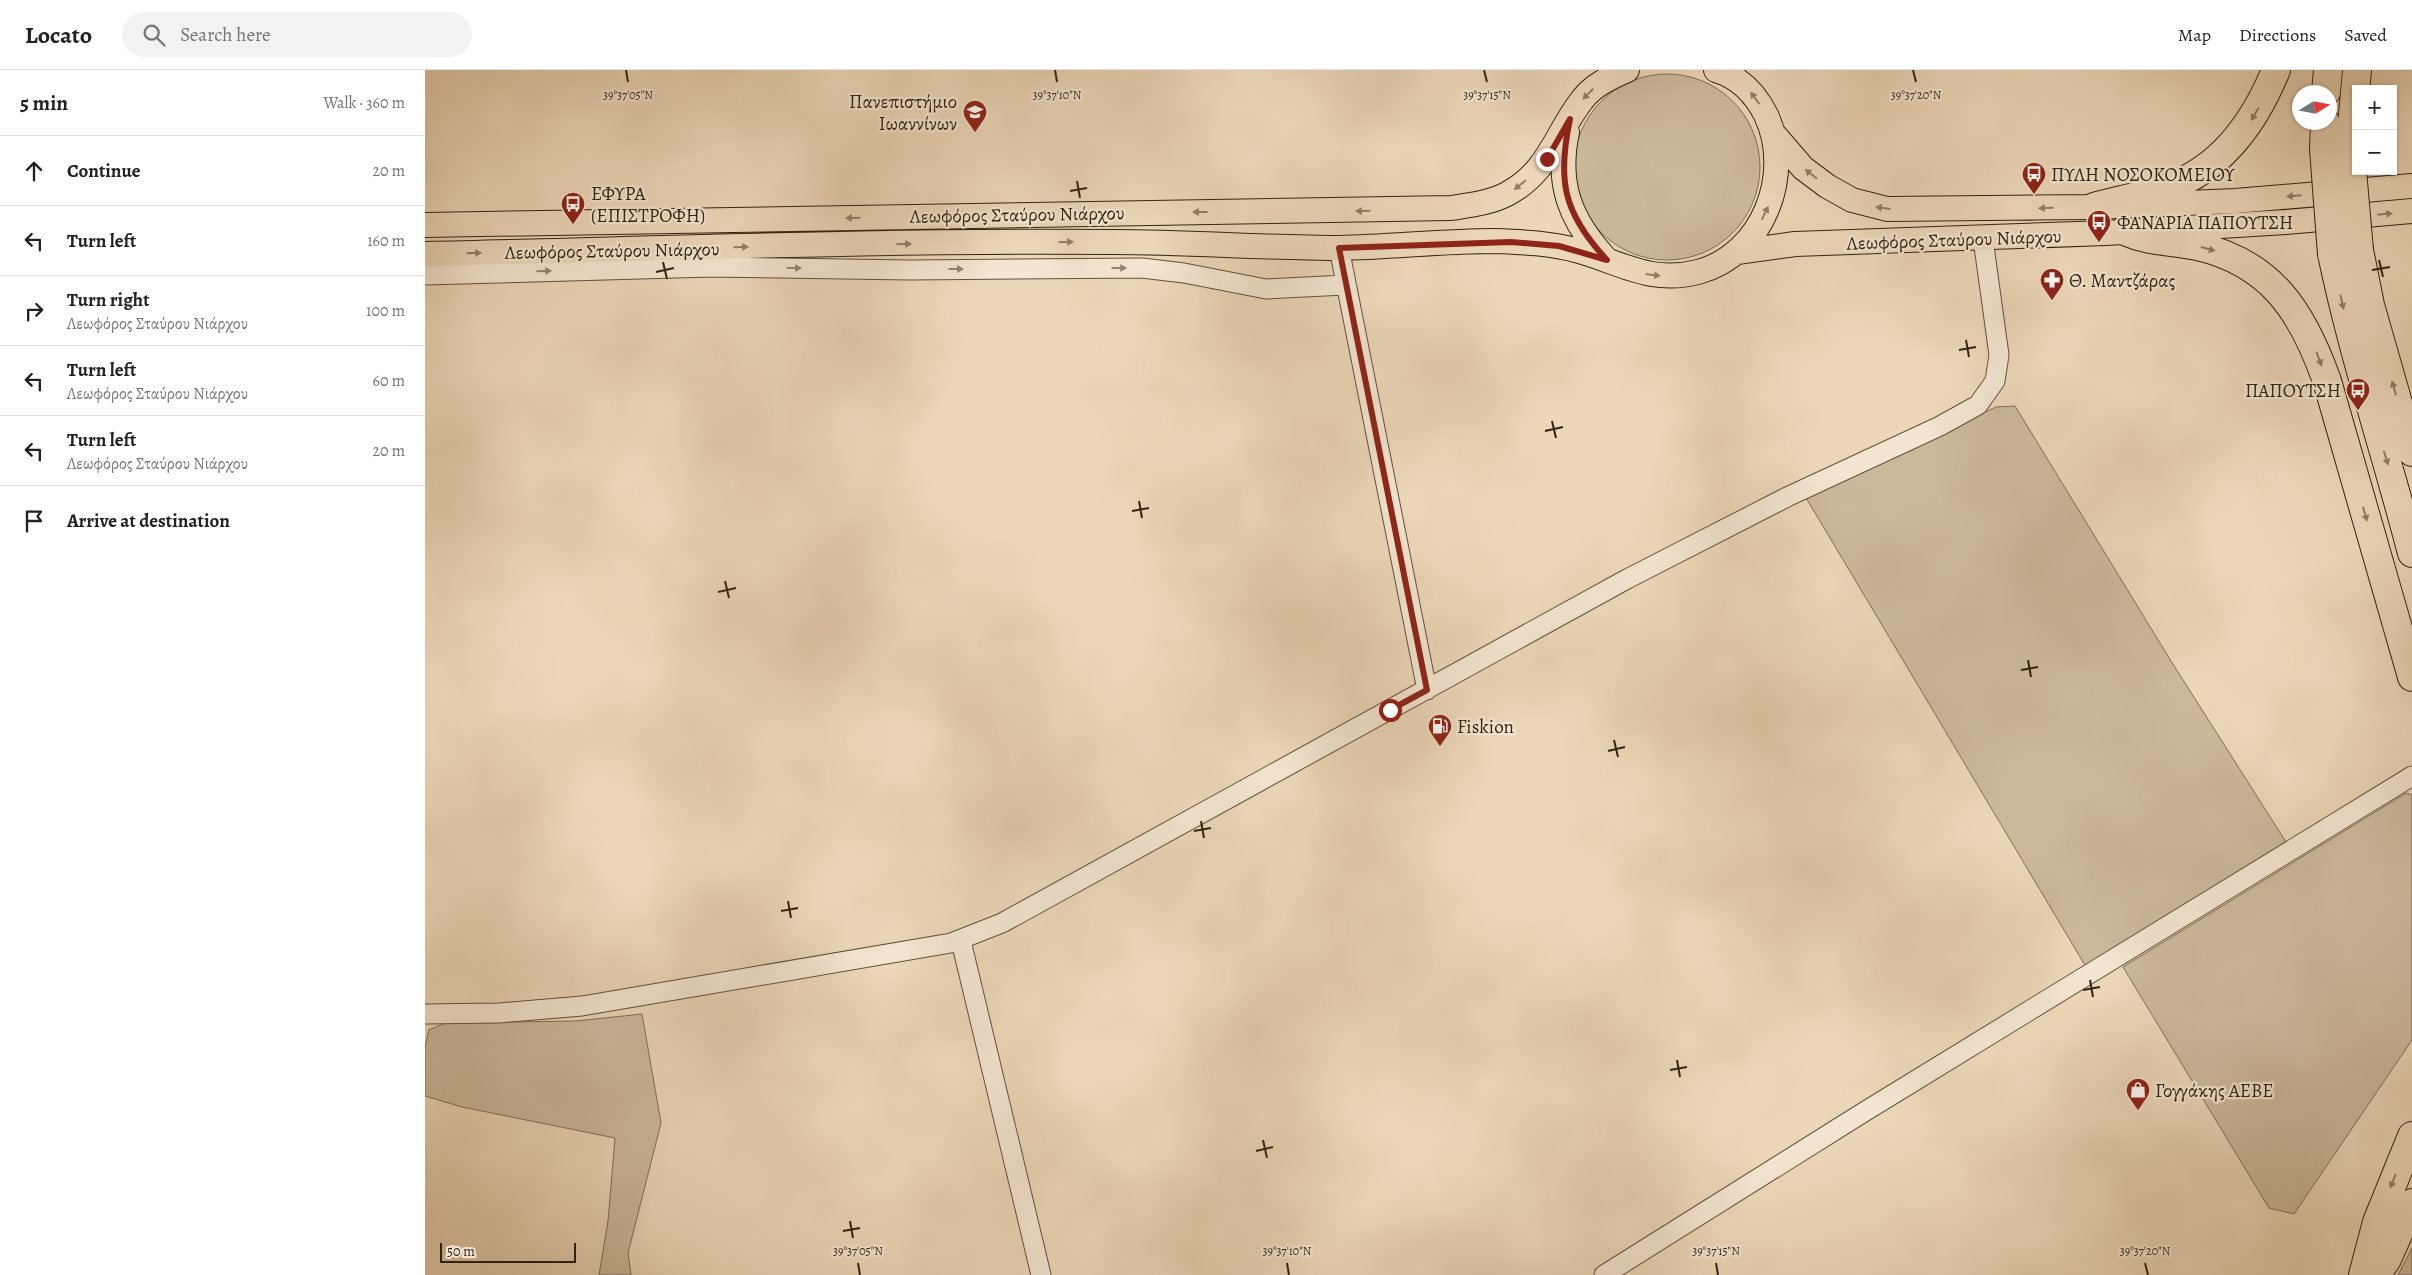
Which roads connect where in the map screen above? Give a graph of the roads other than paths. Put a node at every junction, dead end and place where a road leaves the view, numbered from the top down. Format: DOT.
graph roads {
  1 [pos="2276,70"];
  2 [pos="2328,70"];
  3 [pos="2357,70"];
  4 [pos="1722,71"];
  5 [pos="1618,72"];
  6 [pos="2326,85"];
  7 [pos="1570,119"];
  8 [pos="2329,130"];
  9 [pos="1772,132"];
  10 [pos="2337,149"];
  11 [pos="2412,186"];
  12 [pos="2094,208"];
  13 [pos="2412,211"];
  14 [pos="425,225"];
  15 [pos="2127,232"];
  16 [pos="1983,239"];
  17 [pos="1339,248"];
  18 [pos="1737,252"];
  19 [pos="425,254"];
  20 [pos="1607,260"];
  21 [pos="425,275"];
  22 [pos="1345,285"];
  23 [pos="2412,452"];
  24 [pos="2412,553"];
  25 [pos="2412,677"];
  26 [pos="1427,690"];
  27 [pos="2412,776"];
  28 [pos="961,941"];
  29 [pos="425,1014"];
  30 [pos="2412,1136"];
  31 [pos="2412,1203"];
  32 [pos="1041,1275"];
  33 [pos="1604,1275"];
  34 [pos="2363,1275"];
  35 [pos="2375,1275"];
  1 -- 12 [label="highway, one-way"];
  2 -- 6 [label="highway"];
  3 -- 10 [label="highway"];
  9 -- 4 [label="main road, Λεωφόρος Σταύρου Νιάρχου, one-way"];
  5 -- 7 [label="main road, Λεωφόρος Σταύρου Νιάρχου, one-way"];
  7 -- 14 [label="main road, Λεωφόρος Σταύρου Νιάρχου, one-way"];
  7 -- 20 [label="main road, Λεωφόρος Σταύρου Νιάρχου"];
  8 -- 10 [label="highway"];
  12 -- 9 [label="main road, Λεωφόρος Σταύρου Νιάρχου, one-way"];
  18 -- 9 [label="main road, Λεωφόρος Σταύρου Νιάρχου, one-way"];
  23 -- 10 [label="highway, one-way, bridge"];
  10 -- 24 [label="highway, one-way, bridge"];
  11 -- 12 [label="main road, Λεωφόρος Σταύρου Νιάρχου, one-way"];
  15 -- 13 [label="main road, Λεωφόρος Σταύρου Νιάρχου, one-way"];
  15 -- 16 [label="main road, Λεωφόρος Σταύρου Νιάρχου"];
  15 -- 25 [label="highway, one-way"];
  16 -- 18 [label="main road, Λεωφόρος Σταύρου Νιάρχου"];
  16 -- 26 [label="street"];
  19 -- 17 [label="main road, Λεωφόρος Σταύρου Νιάρχου, one-way"];
  17 -- 20 [label="main road, Λεωφόρος Σταύρου Νιάρχου"];
  17 -- 22 [label="street"];
  20 -- 18 [label="main road, Λεωφόρος Σταύρου Νιάρχου, one-way"];
  21 -- 22 [label="street, one-way"];
  22 -- 26 [label="street"];
  26 -- 28 [label="street"];
  27 -- 33 [label="street"];
  28 -- 29 [label="street"];
  28 -- 32 [label="street"];
  30 -- 34 [label="highway, one-way"];
  31 -- 35 [label="highway"];
}
